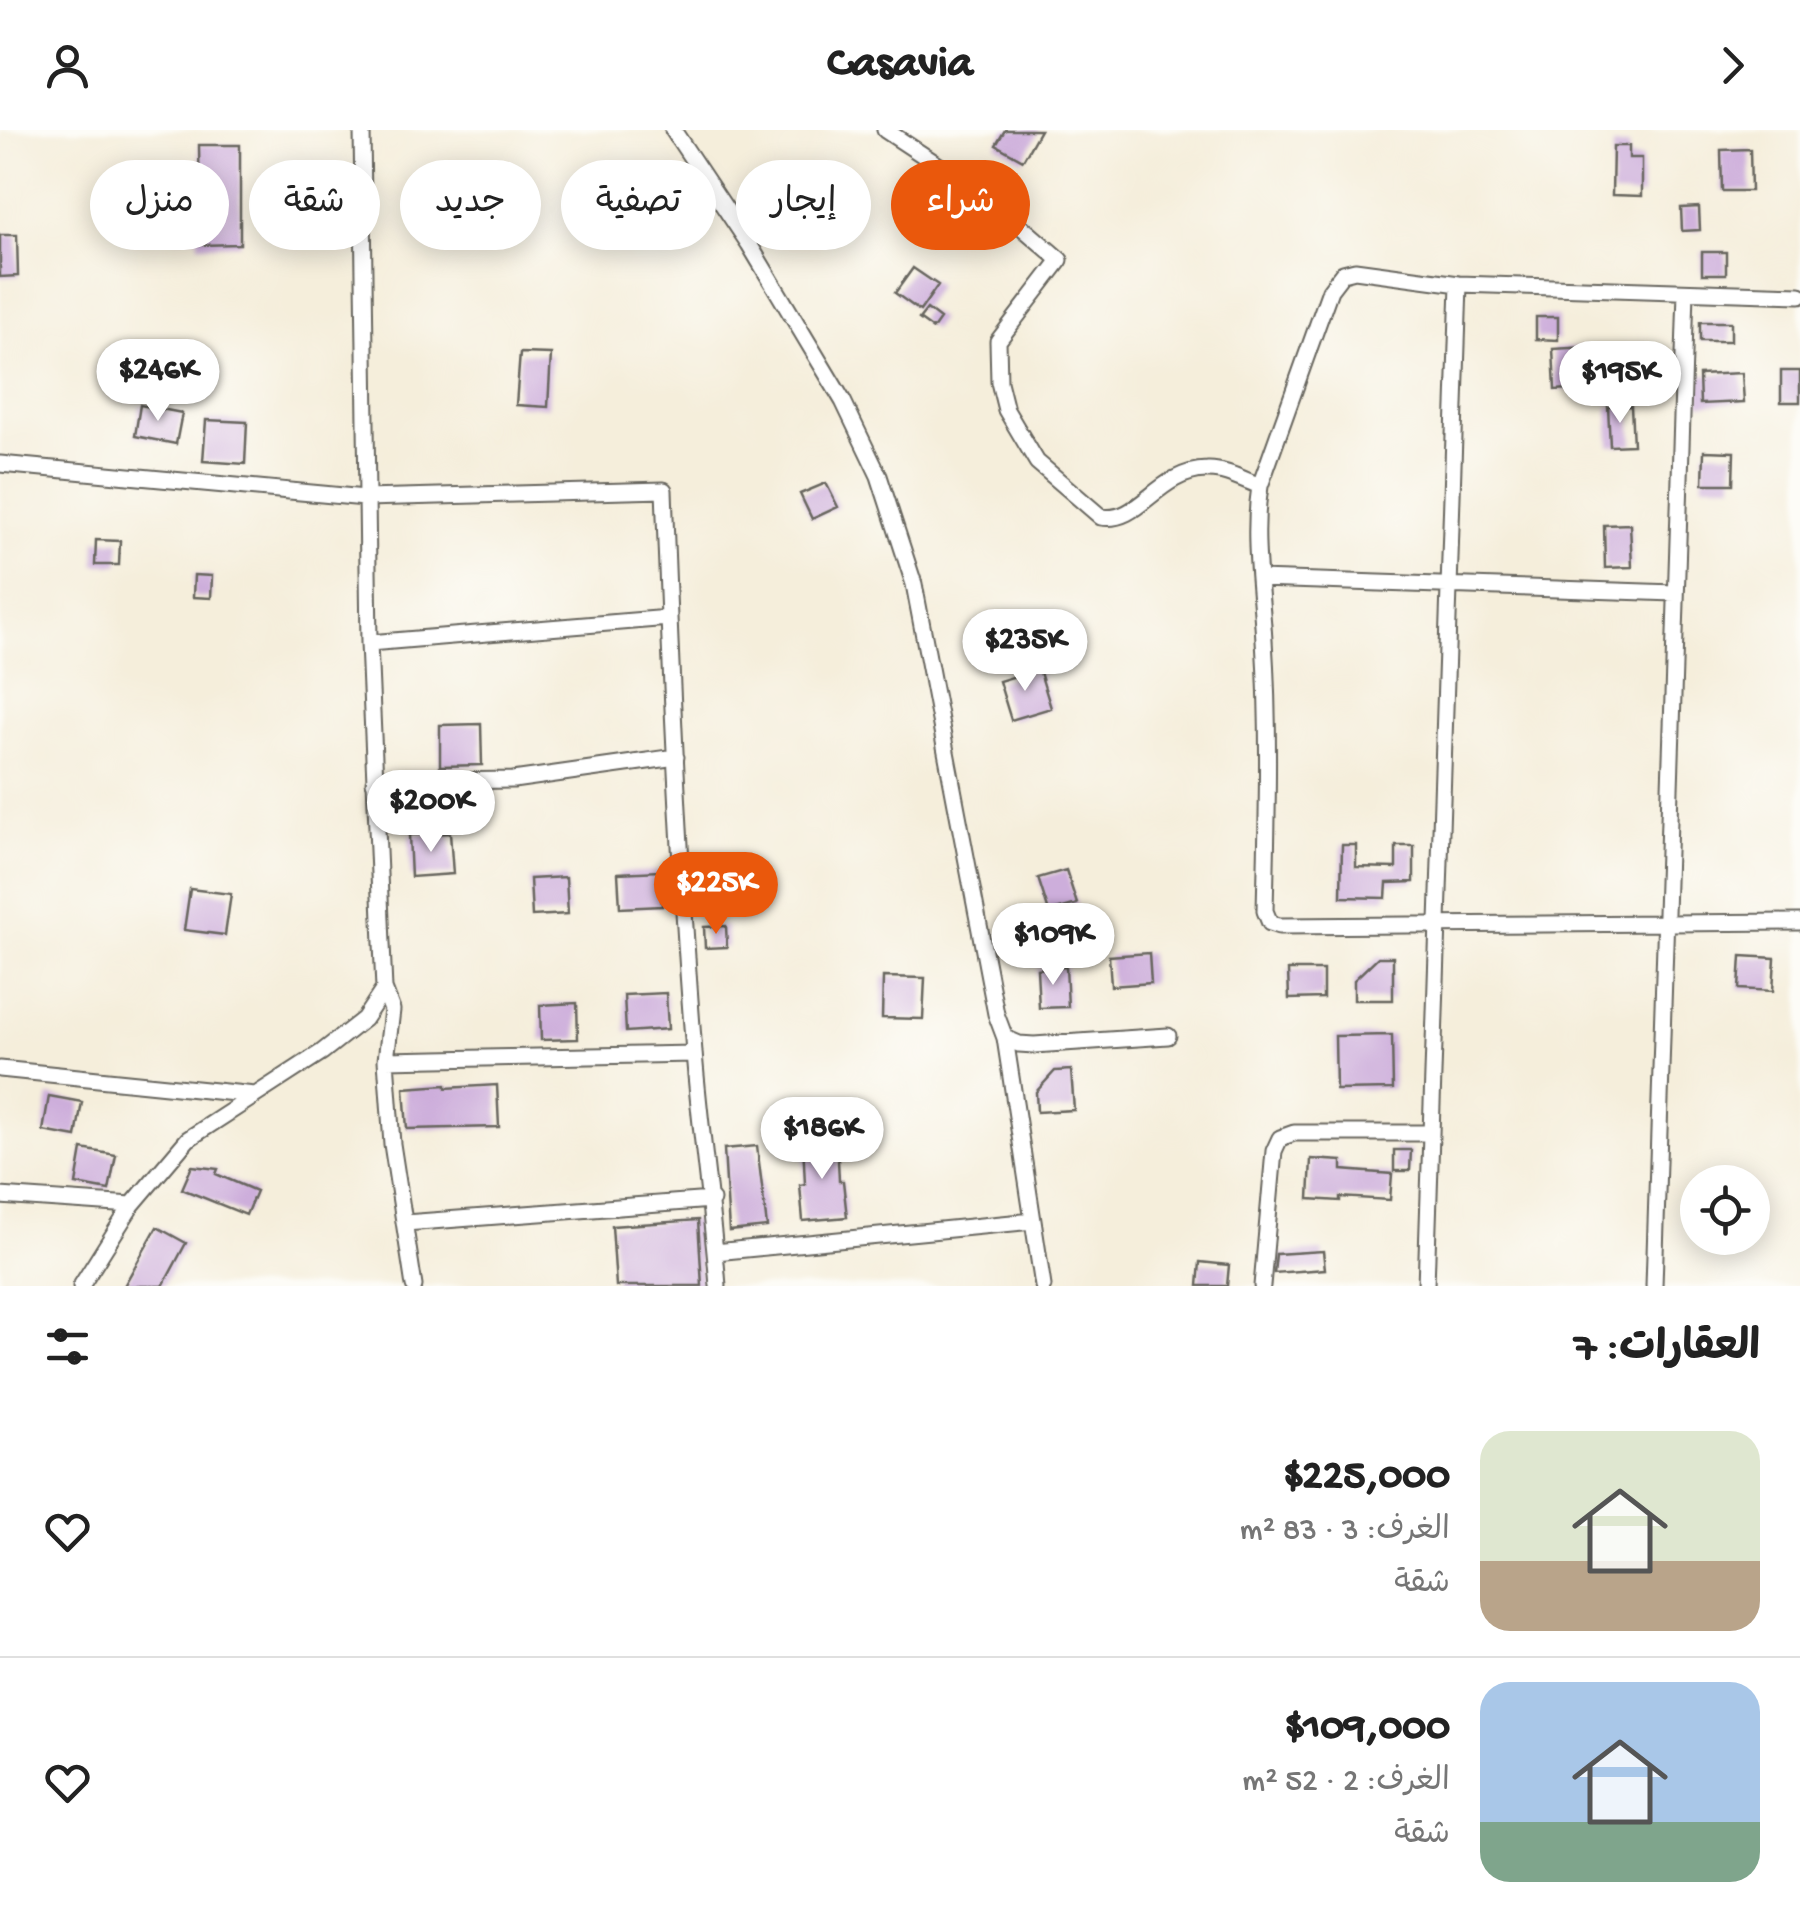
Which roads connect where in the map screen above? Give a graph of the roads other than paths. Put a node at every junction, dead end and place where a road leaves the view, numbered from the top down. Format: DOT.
graph roads {
  1 [pos="362,130"];
  2 [pos="673,130"];
  3 [pos="885,130"];
  4 [pos="1459,284"];
  5 [pos="1686,292"];
  6 [pos="1800,294"];
  7 [pos="0,464"];
  8 [pos="1260,486"];
  9 [pos="365,498"];
  10 [pos="1259,578"];
  11 [pos="1450,585"];
  12 [pos="1676,593"];
  13 [pos="669,618"];
  14 [pos="369,643"];
  15 [pos="676,756"];
  16 [pos="374,782"];
  17 [pos="1800,922"];
  18 [pos="1666,923"];
  19 [pos="1438,924"];
  20 [pos="384,989"];
  21 [pos="1168,1036"];
  22 [pos="1006,1038"];
  23 [pos="694,1054"];
  24 [pos="386,1060"];
  25 [pos="0,1069"];
  26 [pos="255,1095"];
  27 [pos="1431,1133"];
  28 [pos="0,1196"];
  29 [pos="712,1200"];
  30 [pos="132,1205"];
  31 [pos="1033,1221"];
  32 [pos="404,1224"];
  33 [pos="715,1252"];
  34 [pos="81,1286"];
  35 [pos="414,1286"];
  36 [pos="718,1286"];
  37 [pos="1043,1286"];
  38 [pos="1262,1286"];
  39 [pos="1426,1286"];
  40 [pos="1654,1286"];
  1 -- 9 [label="street"];
  2 -- 22 [label="street"];
  3 -- 8 [label="street"];
  4 -- 5 [label="street"];
  4 -- 8 [label="street"];
  4 -- 11 [label="street"];
  5 -- 6 [label="street"];
  5 -- 12 [label="street"];
  7 -- 9 [label="street"];
  8 -- 10 [label="street"];
  9 -- 13 [label="street"];
  9 -- 14 [label="street"];
  10 -- 11 [label="street"];
  10 -- 19 [label="street"];
  11 -- 12 [label="street"];
  11 -- 19 [label="street"];
  12 -- 18 [label="street"];
  13 -- 14 [label="street"];
  13 -- 15 [label="street"];
  14 -- 16 [label="street"];
  15 -- 16 [label="street"];
  15 -- 23 [label="street"];
  16 -- 20 [label="street"];
  17 -- 18 [label="street"];
  18 -- 19 [label="street"];
  18 -- 40 [label="street"];
  19 -- 27 [label="street"];
  20 -- 24 [label="street"];
  20 -- 26 [label="street"];
  21 -- 22 [label="street"];
  22 -- 31 [label="street"];
  23 -- 24 [label="street"];
  23 -- 29 [label="street"];
  24 -- 32 [label="street"];
  25 -- 26 [label="street"];
  26 -- 30 [label="street"];
  27 -- 38 [label="street"];
  27 -- 39 [label="street"];
  28 -- 30 [label="street"];
  29 -- 32 [label="street"];
  29 -- 33 [label="street"];
  30 -- 34 [label="street"];
  31 -- 33 [label="street"];
  31 -- 37 [label="street"];
  32 -- 35 [label="street"];
  33 -- 36 [label="street"];
}
